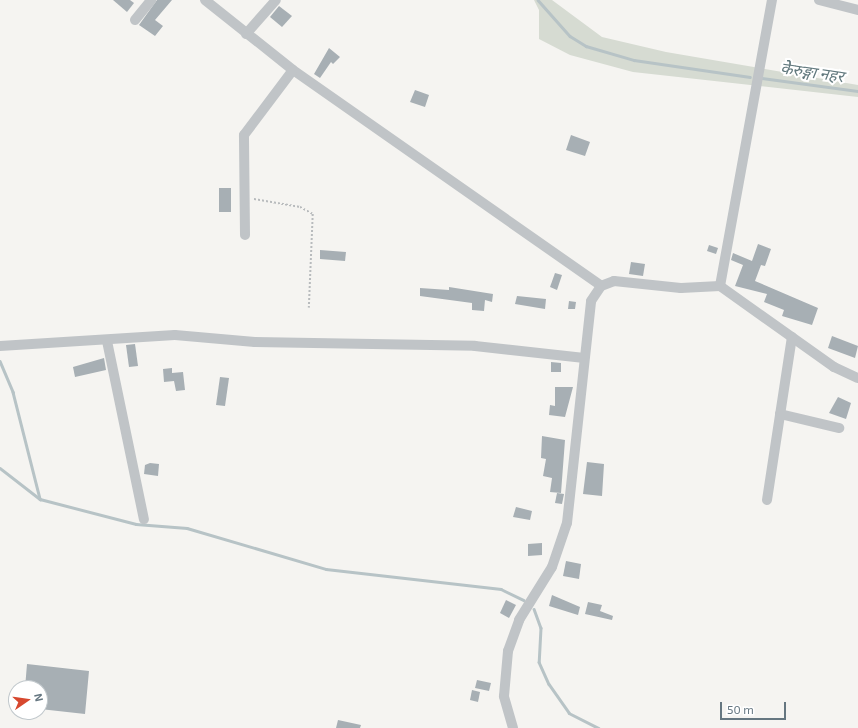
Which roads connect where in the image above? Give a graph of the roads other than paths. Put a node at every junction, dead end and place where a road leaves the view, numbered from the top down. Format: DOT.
graph roads {
  1 [pos="151,0"];
  2 [pos="205,0"];
  3 [pos="276,0"];
  4 [pos="772,0"];
  5 [pos="819,0"];
  6 [pos="842,3"];
  7 [pos="858,10"];
  8 [pos="135,20"];
  9 [pos="246,34"];
  10 [pos="293,70"];
  11 [pos="245,235"];
  12 [pos="600,286"];
  13 [pos="720,286"];
  14 [pos="792,337"];
  15 [pos="107,340"];
  16 [pos="0,346"];
  17 [pos="584,358"];
  18 [pos="858,378"];
  19 [pos="780,414"];
  20 [pos="839,428"];
  21 [pos="768,500"];
  22 [pos="144,519"];
  23 [pos="513,728"];
  1 -- 8 [label="street"];
  2 -- 9 [label="street"];
  3 -- 9 [label="street"];
  4 -- 13 [label="street"];
  5 -- 6 [label="street"];
  6 -- 7 [label="street"];
  9 -- 10 [label="street"];
  10 -- 11 [label="street"];
  10 -- 12 [label="street"];
  12 -- 13 [label="street"];
  12 -- 17 [label="street"];
  13 -- 14 [label="street"];
  14 -- 18 [label="street"];
  14 -- 19 [label="street"];
  15 -- 16 [label="street"];
  15 -- 17 [label="street"];
  15 -- 22 [label="street"];
  17 -- 23 [label="street"];
  19 -- 20 [label="street"];
  19 -- 21 [label="street"];
}
